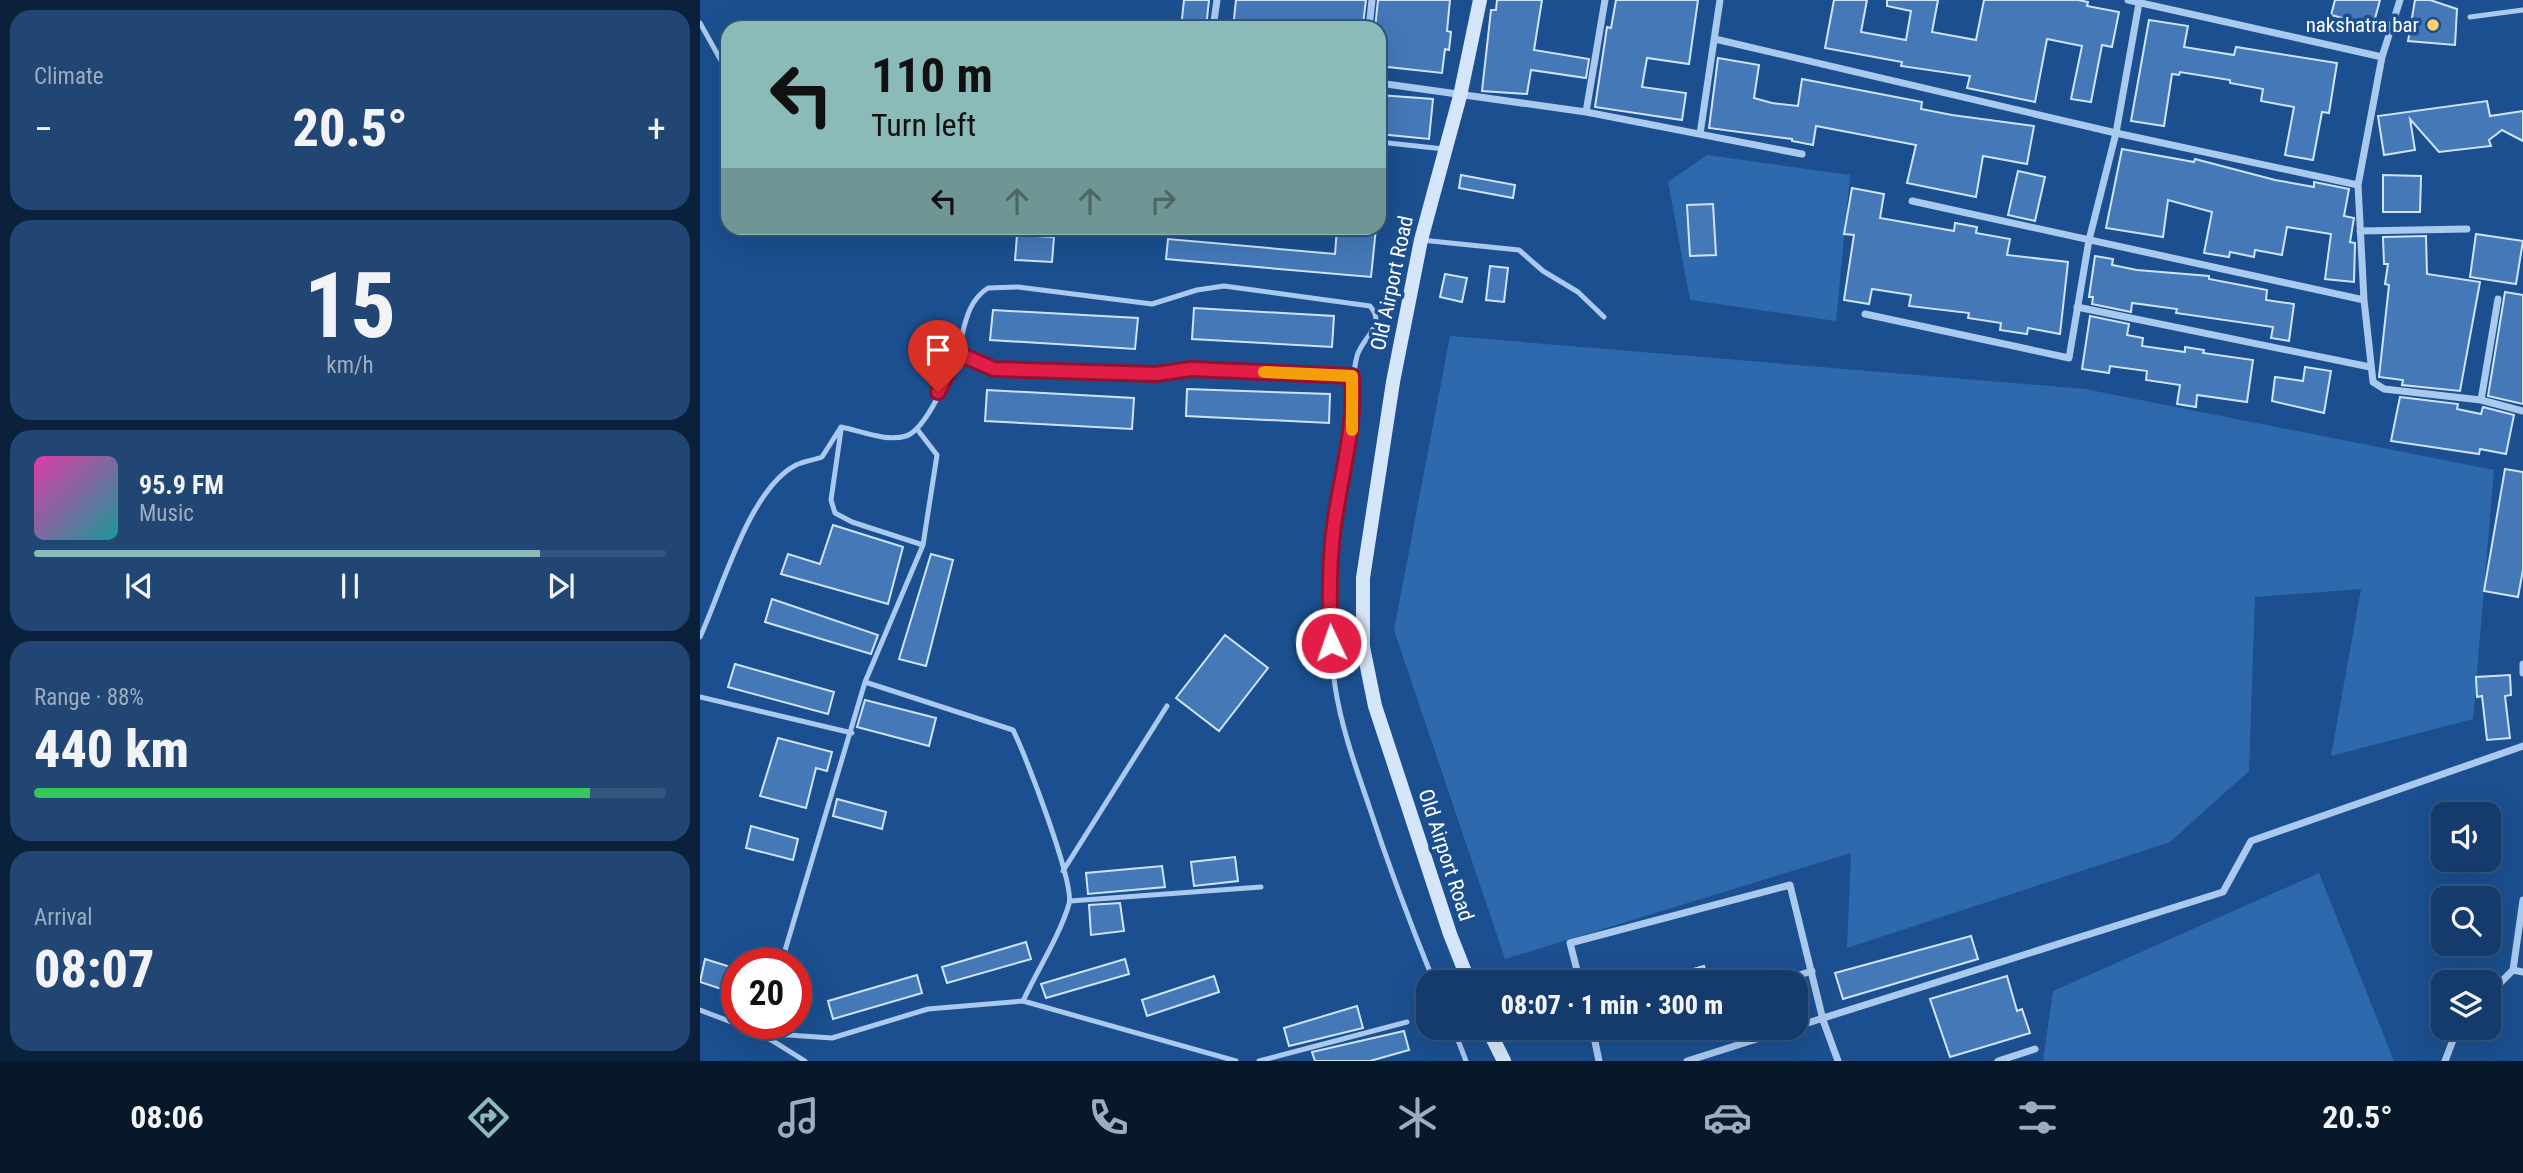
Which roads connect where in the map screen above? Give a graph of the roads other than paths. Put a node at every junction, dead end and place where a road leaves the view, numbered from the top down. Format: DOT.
graph roads {
  1 [pos="1217,0"];
  2 [pos="1372,0"];
  3 [pos="1480,0"];
  4 [pos="1605,0"];
  5 [pos="1720,0"];
  6 [pos="2128,0"];
  7 [pos="2400,0"];
  8 [pos="2139,3"];
  9 [pos="2523,10"];
  10 [pos="2470,17"];
  11 [pos="1214,21"];
  12 [pos="1370,21"];
  13 [pos="700,23"];
  14 [pos="1715,39"];
  15 [pos="2382,57"];
  16 [pos="721,60"];
  17 [pos="1386,84"];
  18 [pos="1460,96"];
  19 [pos="1586,111"];
  20 [pos="1700,134"];
  21 [pos="2116,134"];
  22 [pos="1386,143"];
  23 [pos="1444,149"];
  24 [pos="1802,154"];
  25 [pos="2358,185"];
  26 [pos="1912,201"];
  27 [pos="2467,229"];
  28 [pos="2360,231"];
  29 [pos="1421,240"];
  30 [pos="2090,240"];
  31 [pos="2498,299"];
  32 [pos="2364,300"];
  33 [pos="2077,307"];
  34 [pos="1865,314"];
  35 [pos="1604,317"];
  36 [pos="957,353"];
  37 [pos="2370,367"];
  38 [pos="1352,376"];
  39 [pos="2481,400"];
  40 [pos="2523,411"];
  41 [pos="841,427"];
  42 [pos="917,429"];
  43 [pos="923,545"];
  44 [pos="700,637"];
  45 [pos="2523,664"];
  46 [pos="2523,673"];
  47 [pos="866,682"];
  48 [pos="700,697"];
  49 [pos="1167,706"];
  50 [pos="852,733"];
  51 [pos="2523,746"];
  52 [pos="1063,871"];
  53 [pos="1261,887"];
  54 [pos="2523,900"];
  55 [pos="1070,901"];
  56 [pos="786,948"];
  57 [pos="1429,970"];
  58 [pos="1464,970"];
  59 [pos="1577,970"];
  60 [pos="2514,970"];
  61 [pos="1812,971"];
  62 [pos="1808,972"];
  63 [pos="2523,972"];
  64 [pos="2501,982"];
  65 [pos="1023,1001"];
  66 [pos="700,1010"];
  67 [pos="721,1018"];
  68 [pos="1823,1020"];
  69 [pos="1407,1022"];
  70 [pos="812,1037"];
  71 [pos="770,1039"];
  72 [pos="1457,1040"];
  73 [pos="1494,1040"];
  74 [pos="1595,1040"];
  75 [pos="2453,1040"];
  76 [pos="2035,1049"];
  77 [pos="806,1061"];
  78 [pos="1236,1061"];
  79 [pos="1259,1061"];
  80 [pos="1466,1061"];
  81 [pos="1504,1061"];
  82 [pos="1599,1061"];
  83 [pos="1688,1061"];
  84 [pos="1838,1061"];
  85 [pos="1998,1061"];
  86 [pos="2445,1061"];
  1 -- 11 [label="street"];
  2 -- 12 [label="street"];
  3 -- 18 [label="main road, Old Airport Road"];
  4 -- 19 [label="street"];
  5 -- 14 [label="street"];
  6 -- 8 [label="street"];
  7 -- 15 [label="street"];
  8 -- 15 [label="street"];
  8 -- 21 [label="street"];
  9 -- 10 [label="lane"];
  13 -- 16 [label="lane"];
  14 -- 20 [label="street"];
  14 -- 21 [label="street"];
  15 -- 25 [label="street"];
  17 -- 18 [label="street"];
  18 -- 19 [label="street"];
  18 -- 23 [label="main road, Old Airport Road"];
  19 -- 20 [label="street"];
  20 -- 24 [label="street"];
  21 -- 25 [label="street"];
  21 -- 30 [label="street"];
  22 -- 23 [label="lane"];
  23 -- 29 [label="main road, Old Airport Road"];
  25 -- 28 [label="street"];
  26 -- 30 [label="street"];
  27 -- 28 [label="street"];
  28 -- 32 [label="street"];
  29 -- 35 [label="lane"];
  29 -- 58 [label="main road, Old Airport Road"];
  30 -- 32 [label="street"];
  30 -- 33 [label="street"];
  31 -- 39 [label="street"];
  32 -- 37 [label="street"];
  33 -- 34 [label="street"];
  33 -- 37 [label="street"];
  36 -- 38 [label="lane"];
  36 -- 38 [label="lane"];
  36 -- 42 [label="lane"];
  37 -- 39 [label="street"];
  38 -- 57 [label="lane"];
  39 -- 40 [label="street"];
  41 -- 42 [label="lane"];
  41 -- 43 [label="lane"];
  41 -- 44 [label="lane"];
  42 -- 43 [label="lane"];
  43 -- 47 [label="lane"];
  45 -- 46 [label="street"];
  47 -- 50 [label="lane"];
  47 -- 52 [label="lane"];
  48 -- 50 [label="lane"];
  49 -- 52 [label="lane"];
  50 -- 56 [label="lane"];
  51 -- 68 [label="street"];
  52 -- 55 [label="lane"];
  53 -- 55 [label="lane"];
  54 -- 60 [label="street"];
  55 -- 65 [label="lane"];
  59 -- 61 [label="street"];
  60 -- 63 [label="street"];
  60 -- 64 [label="street"];
  61 -- 62 [label="street"];
  61 -- 68 [label="street"];
  65 -- 70 [label="lane"];
  65 -- 78 [label="lane"];
  66 -- 67 [label="lane"];
  68 -- 83 [label="street"];
  68 -- 84 [label="street"];
  69 -- 79 [label="lane"];
  71 -- 77 [label="lane"];
  72 -- 80 [label="lane"];
  73 -- 81 [label="main road"];
  74 -- 82 [label="street"];
  75 -- 86 [label="street"];
  76 -- 85 [label="street"];
}
